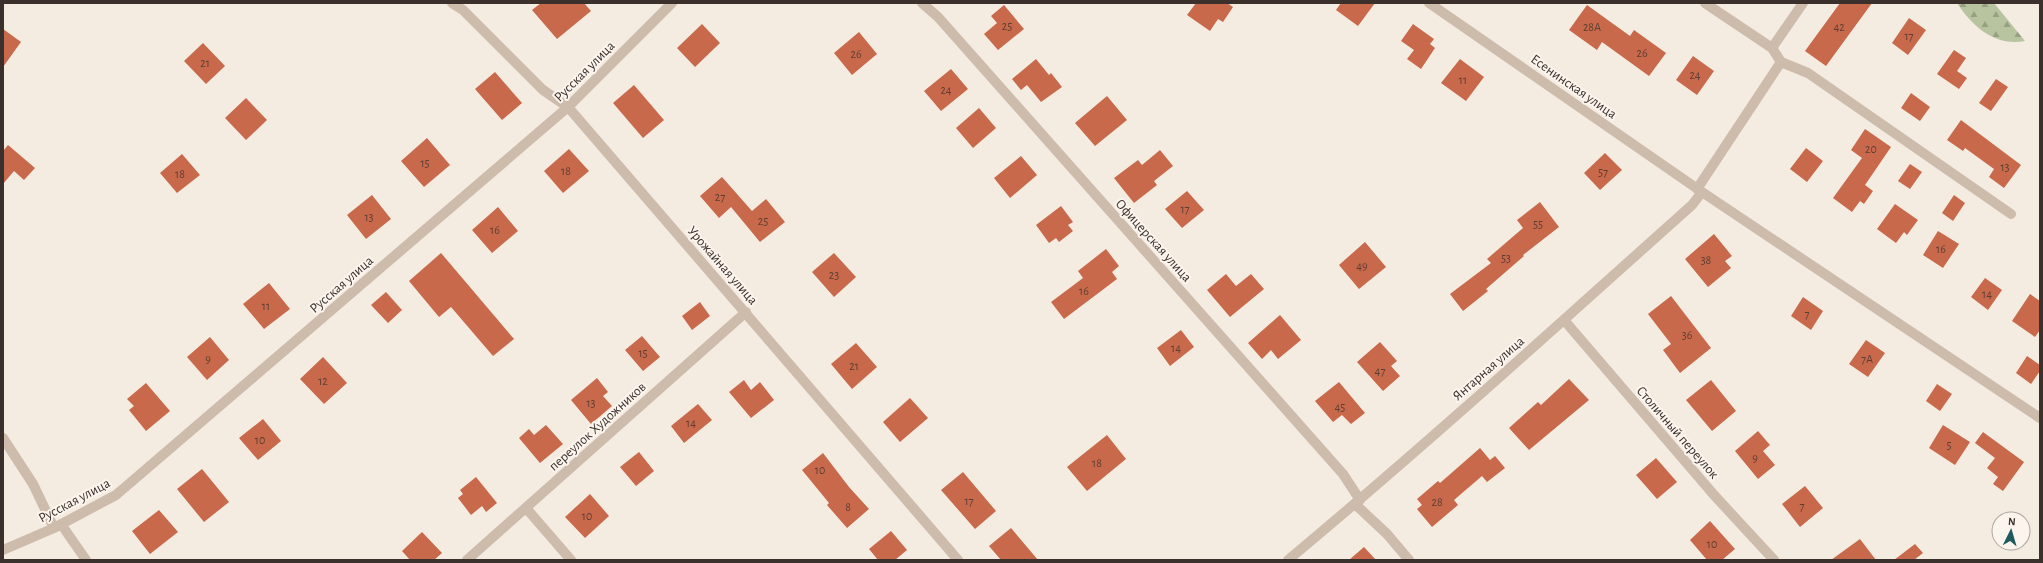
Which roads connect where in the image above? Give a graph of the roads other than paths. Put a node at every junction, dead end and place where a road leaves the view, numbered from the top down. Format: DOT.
graph roads {
  1 [pos="452,3"];
  2 [pos="672,3"];
  3 [pos="922,3"];
  4 [pos="1429,3"];
  5 [pos="1705,3"];
  6 [pos="1803,3"];
  7 [pos="1772,48"];
  8 [pos="1781,62"];
  9 [pos="568,107"];
  10 [pos="1700,191"];
  11 [pos="2010,214"];
  12 [pos="746,312"];
  13 [pos="1564,320"];
  14 [pos="2040,418"];
  15 [pos="3,438"];
  16 [pos="1358,502"];
  17 [pos="526,508"];
  18 [pos="57,526"];
  19 [pos="3,550"];
  20 [pos="86,560"];
  21 [pos="467,560"];
  22 [pos="571,560"];
  23 [pos="958,560"];
  24 [pos="1288,560"];
  25 [pos="1409,560"];
  26 [pos="1774,560"];
  1 -- 9 [label="street, Урожайная улица"];
  2 -- 9 [label="street, Русская улица"];
  3 -- 16 [label="street, Офицерская улица"];
  4 -- 10 [label="street, Есенинская улица"];
  5 -- 7 [label="street"];
  6 -- 7 [label="street"];
  7 -- 8 [label="street"];
  8 -- 10 [label="street, Янтарная улица"];
  8 -- 11 [label="street"];
  9 -- 12 [label="street, Урожайная улица"];
  9 -- 18 [label="street, Русская улица"];
  10 -- 13 [label="street, Янтарная улица"];
  10 -- 14 [label="street, Есенинская улица"];
  12 -- 17 [label="street, переулок Художников"];
  12 -- 23 [label="street, Урожайная улица"];
  13 -- 16 [label="street, Янтарная улица"];
  13 -- 26 [label="street, Столичный переулок"];
  15 -- 18 [label="street"];
  16 -- 24 [label="street, Янтарная улица"];
  16 -- 25 [label="street, Офицерская улица"];
  17 -- 21 [label="street, переулок Художников"];
  17 -- 22 [label="street"];
  18 -- 19 [label="street, Русская улица"];
  18 -- 20 [label="street"];
}
